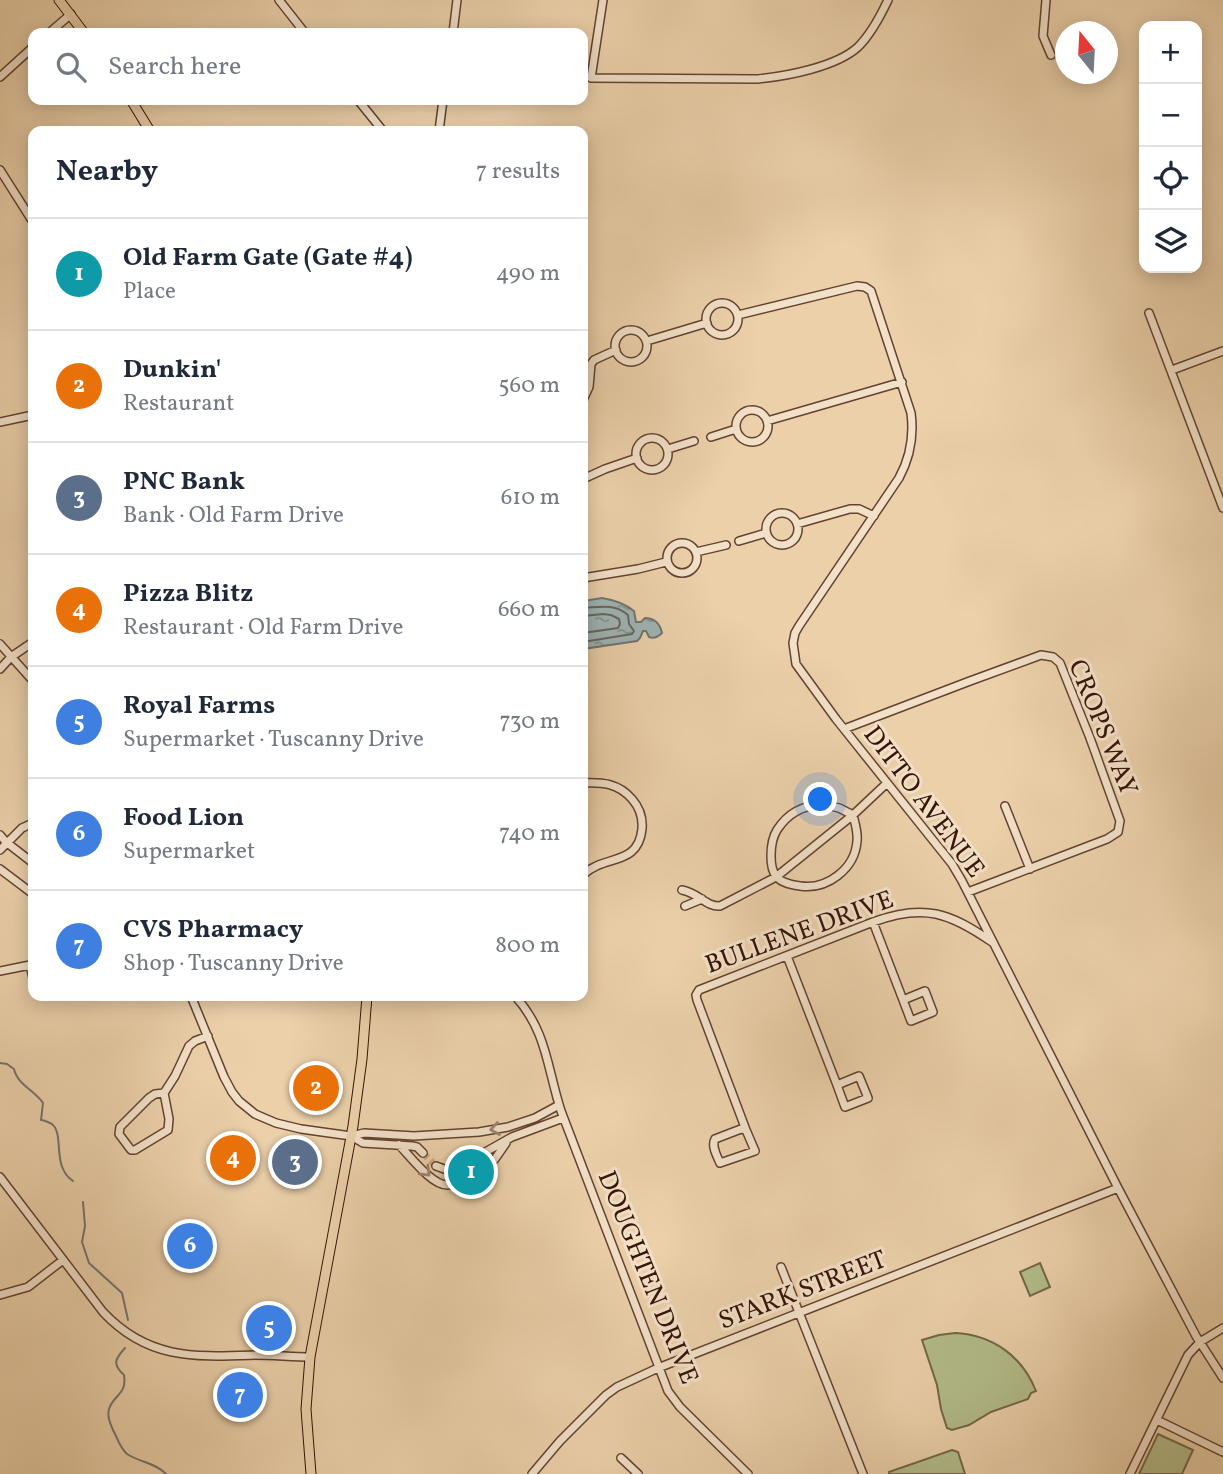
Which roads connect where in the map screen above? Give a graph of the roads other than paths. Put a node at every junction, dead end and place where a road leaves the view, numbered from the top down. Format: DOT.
graph roads {
  1 [pos="59,0"];
  2 [pos="279,0"];
  3 [pos="457,0"];
  4 [pos="603,0"];
  5 [pos="888,0"];
  6 [pos="1046,0"];
  7 [pos="71,14"];
  8 [pos="55,28"];
  9 [pos="81,28"];
  10 [pos="301,28"];
  11 [pos="454,28"];
  12 [pos="28,51"];
  13 [pos="1051,55"];
  14 [pos="0,76"];
  15 [pos="134,105"];
  16 [pos="362,105"];
  17 [pos="442,105"];
  18 [pos="147,126"];
  19 [pos="379,126"];
  20 [pos="440,126"];
  21 [pos="0,170"];
  22 [pos="28,214"];
  23 [pos="1149,313"];
  24 [pos="738,314"];
  25 [pos="707,323"];
  26 [pos="647,341"];
  27 [pos="616,350"];
  28 [pos="1223,351"];
  29 [pos="1172,370"];
  30 [pos="902,382"];
  31 [pos="588,389"];
  32 [pos="28,416"];
  33 [pos="767,421"];
  34 [pos="0,422"];
  35 [pos="736,429"];
  36 [pos="711,437"];
  37 [pos="694,442"];
  38 [pos="668,449"];
  39 [pos="637,458"];
  40 [pos="588,477"];
  41 [pos="1223,508"];
  42 [pos="874,516"];
  43 [pos="797,524"];
  44 [pos="766,533"];
  45 [pos="739,541"];
  46 [pos="726,545"];
  47 [pos="696,552"];
  48 [pos="666,562"];
  49 [pos="588,577"];
  50 [pos="0,644"];
  51 [pos="28,645"];
  52 [pos="11,657"];
  53 [pos="0,669"];
  54 [pos="28,676"];
  55 [pos="844,729"];
  56 [pos="588,783"];
  57 [pos="887,783"];
  58 [pos="1005,806"];
  59 [pos="853,815"];
  60 [pos="28,825"];
  61 [pos="0,835"];
  62 [pos="6,842"];
  63 [pos="0,850"];
  64 [pos="28,859"];
  65 [pos="0,869"];
  66 [pos="1030,869"];
  67 [pos="588,870"];
  68 [pos="776,877"];
  69 [pos="28,890"];
  70 [pos="682,890"];
  71 [pos="968,892"];
  72 [pos="702,899"];
  73 [pos="685,906"];
  74 [pos="978,913"];
  75 [pos="873,922"];
  76 [pos="967,925"];
  77 [pos="993,943"];
  78 [pos="787,956"];
  79 [pos="28,965"];
  80 [pos="0,971"];
  81 [pos="903,1000"];
  82 [pos="193,1001"];
  83 [pos="367,1001"];
  84 [pos="519,1001"];
  85 [pos="208,1035"];
  86 [pos="836,1085"];
  87 [pos="164,1093"];
  88 [pos="561,1111"];
  89 [pos="746,1129"];
  90 [pos="351,1136"];
  91 [pos="507,1140"];
  92 [pos="399,1145"];
  93 [pos="423,1153"];
  94 [pos="486,1165"];
  95 [pos="436,1167"];
  96 [pos="0,1177"];
  97 [pos="458,1181"];
  98 [pos="1118,1188"];
  99 [pos="63,1260"];
  100 [pos="781,1266"];
  101 [pos="0,1294"];
  102 [pos="799,1313"];
  103 [pos="1223,1328"];
  104 [pos="1200,1342"];
  105 [pos="310,1357"];
  106 [pos="658,1368"];
  107 [pos="1223,1378"];
  108 [pos="1157,1420"];
  109 [pos="1223,1452"];
  110 [pos="621,1458"];
  111 [pos="312,1474"];
  112 [pos="531,1474"];
  113 [pos="638,1474"];
  114 [pos="748,1474"];
  115 [pos="863,1474"];
  116 [pos="1130,1474"];
  1 -- 7 [label="main road"];
  2 -- 10 [label="street"];
  3 -- 11 [label="street"];
  4 -- 5 [label="street"];
  6 -- 13 [label="street"];
  7 -- 8 [label="street"];
  7 -- 9 [label="main road"];
  12 -- 14 [label="street"];
  15 -- 18 [label="main road"];
  16 -- 19 [label="street"];
  17 -- 20 [label="street"];
  21 -- 22 [label="street"];
  23 -- 29 [label="street"];
  24 -- 25 [label="street"];
  24 -- 25 [label="street"];
  24 -- 30 [label="street, DITTO AVENUE"];
  25 -- 26 [label="street"];
  26 -- 27 [label="street"];
  26 -- 27 [label="street"];
  27 -- 31 [label="street"];
  28 -- 29 [label="street"];
  29 -- 41 [label="street"];
  30 -- 33 [label="street"];
  30 -- 42 [label="street, DITTO AVENUE"];
  32 -- 34 [label="street"];
  33 -- 35 [label="street"];
  33 -- 35 [label="street"];
  35 -- 36 [label="street"];
  37 -- 38 [label="street"];
  38 -- 39 [label="street"];
  38 -- 39 [label="street"];
  39 -- 40 [label="street"];
  42 -- 43 [label="street"];
  42 -- 55 [label="street, DITTO AVENUE"];
  43 -- 44 [label="street"];
  43 -- 44 [label="street"];
  44 -- 45 [label="street"];
  46 -- 47 [label="street"];
  47 -- 48 [label="street"];
  47 -- 48 [label="street"];
  48 -- 49 [label="street"];
  50 -- 52 [label="street"];
  51 -- 52 [label="street"];
  52 -- 53 [label="street"];
  52 -- 54 [label="street"];
  55 -- 57 [label="street, DITTO AVENUE"];
  55 -- 66 [label="street, CROPS WAY"];
  56 -- 67 [label="street"];
  57 -- 59 [label="street"];
  57 -- 71 [label="street, DITTO AVENUE"];
  58 -- 66 [label="street"];
  59 -- 68 [label="street"];
  59 -- 68 [label="street"];
  59 -- 68 [label="street"];
  60 -- 62 [label="street"];
  61 -- 62 [label="street"];
  62 -- 63 [label="street"];
  62 -- 64 [label="street"];
  65 -- 69 [label="street"];
  66 -- 71 [label="street, CROPS WAY"];
  68 -- 72 [label="street"];
  70 -- 72 [label="street"];
  71 -- 74 [label="street, DITTO AVENUE"];
  72 -- 73 [label="street"];
  74 -- 76 [label="street"];
  74 -- 77 [label="street, DITTO AVENUE"];
  75 -- 76 [label="street, BULLENE DRIVE"];
  75 -- 78 [label="street, BULLENE DRIVE"];
  75 -- 81 [label="street"];
  76 -- 77 [label="street, BULLENE DRIVE"];
  77 -- 98 [label="street, DITTO AVENUE"];
  78 -- 86 [label="street"];
  78 -- 89 [label="street, BULLENE DRIVE"];
  79 -- 80 [label="street"];
  81 -- 81 [label="street"];
  82 -- 85 [label="street"];
  83 -- 90 [label="main road"];
  84 -- 88 [label="street, DOUGHTEN DRIVE"];
  85 -- 87 [label="street"];
  85 -- 90 [label="street"];
  86 -- 86 [label="street"];
  87 -- 87 [label="street"];
  88 -- 90 [label="street, one-way"];
  88 -- 91 [label="street"];
  88 -- 106 [label="street, DOUGHTEN DRIVE"];
  89 -- 89 [label="street"];
  90 -- 92 [label="street"];
  90 -- 105 [label="main road"];
  91 -- 94 [label="street"];
  91 -- 95 [label="street"];
  92 -- 93 [label="street"];
  92 -- 97 [label="street, one-way"];
  96 -- 99 [label="street"];
  98 -- 102 [label="street, STARK STREET"];
  98 -- 104 [label="street, DITTO AVENUE"];
  99 -- 101 [label="street"];
  99 -- 105 [label="street"];
  100 -- 102 [label="street"];
  102 -- 106 [label="street, STARK STREET"];
  102 -- 115 [label="street"];
  103 -- 104 [label="street"];
  104 -- 107 [label="street, DITTO AVENUE"];
  104 -- 108 [label="street"];
  105 -- 111 [label="main road"];
  106 -- 112 [label="street, STARK STREET"];
  106 -- 114 [label="street, DOUGHTEN DRIVE"];
  108 -- 109 [label="street"];
  108 -- 116 [label="street"];
  110 -- 113 [label="street"];
}
